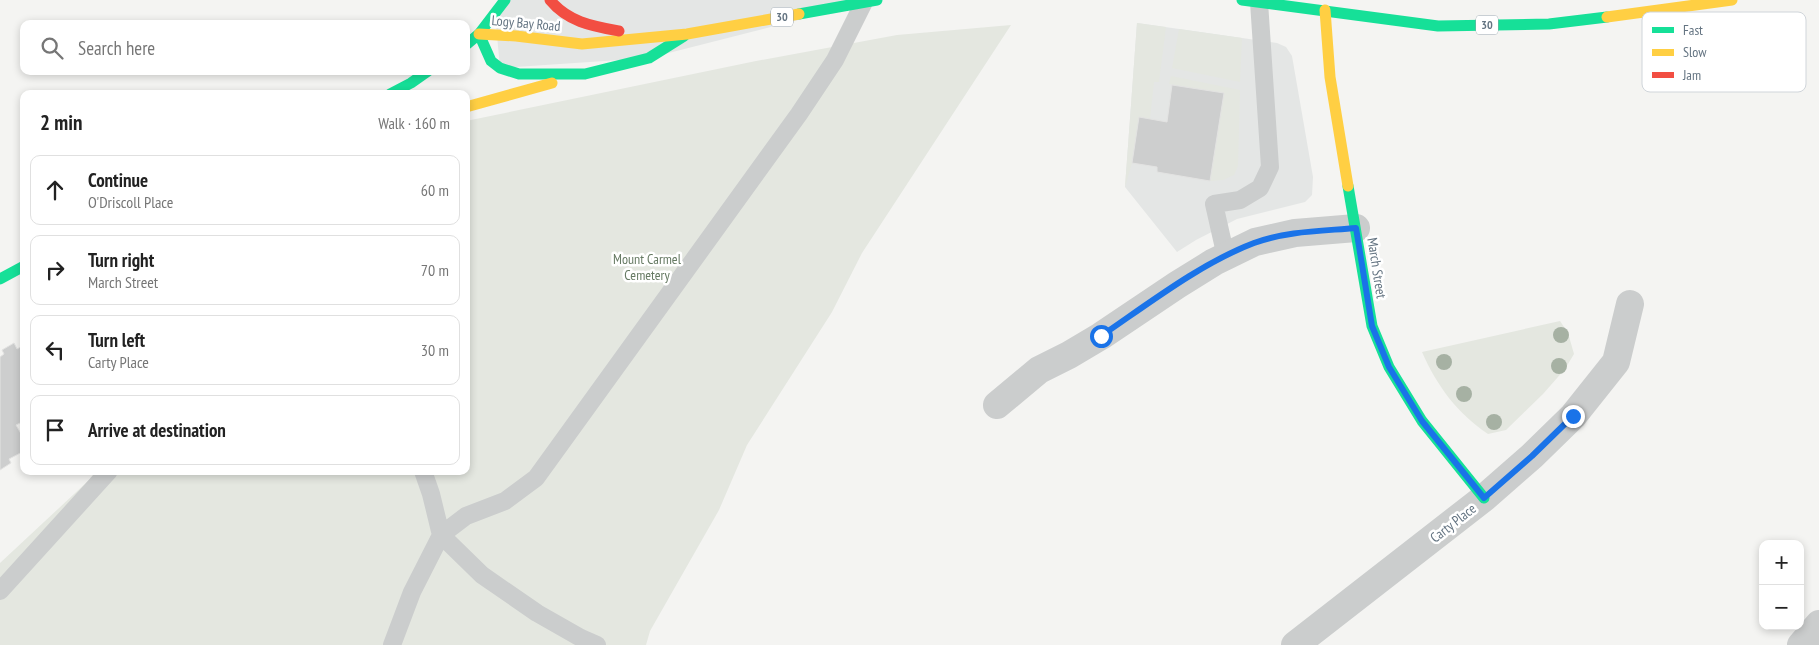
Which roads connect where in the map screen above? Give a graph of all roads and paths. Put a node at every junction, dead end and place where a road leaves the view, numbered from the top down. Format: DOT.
graph roads {
  1 [pos="505,0"];
  2 [pos="550,0"];
  3 [pos="1732,0"];
  4 [pos="870,1"];
  5 [pos="1250,1"];
  6 [pos="1326,10"];
  7 [pos="479,34"];
  8 [pos="687,34"];
  9 [pos="633,38"];
  10 [pos="470,42"];
  11 [pos="585,74"];
  12 [pos="422,75"];
  13 [pos="398,90"];
  14 [pos="470,106"];
  15 [pos="1356,228"];
  16 [pos="1226,257"];
  17 [pos="20,268"];
  18 [pos="0,279"];
  19 [pos="1630,304"];
  20 [pos="997,405"];
  21 [pos="105,475"];
  22 [pos="424,475"];
  23 [pos="1484,498"];
  24 [pos="441,535"];
  25 [pos="0,591"];
  26 [pos="1819,624"];
  27 [pos="392,645"];
  28 [pos="597,645"];
  29 [pos="1295,645"];
  30 [pos="1801,645"];
  1 -- 7 [label="main road"];
  2 -- 9 [label="main road"];
  3 -- 6 [label="main road, 30"];
  4 -- 8 [label="main road, Logy Bay Road / 30"];
  4 -- 24 [label="lane"];
  5 -- 6 [label="main road, 30"];
  5 -- 16 [label="lane"];
  6 -- 15 [label="main road, March Street"];
  7 -- 9 [label="main road, Logy Bay Road / 30"];
  7 -- 10 [label="main road"];
  7 -- 11 [label="main road, Logy Bay Road / 30"];
  8 -- 9 [label="main road, Logy Bay Road / 30"];
  8 -- 11 [label="main road, Logy Bay Road / 30"];
  11 -- 14 [label="main road"];
  12 -- 13 [label="main road"];
  15 -- 16 [label="street"];
  15 -- 23 [label="main road, March Street"];
  16 -- 20 [label="street"];
  17 -- 18 [label="main road"];
  19 -- 23 [label="street, Carty Place"];
  21 -- 25 [label="lane"];
  22 -- 24 [label="lane"];
  23 -- 29 [label="street, Carty Place"];
  24 -- 27 [label="lane"];
  24 -- 28 [label="lane"];
  26 -- 30 [label="street"];
}
